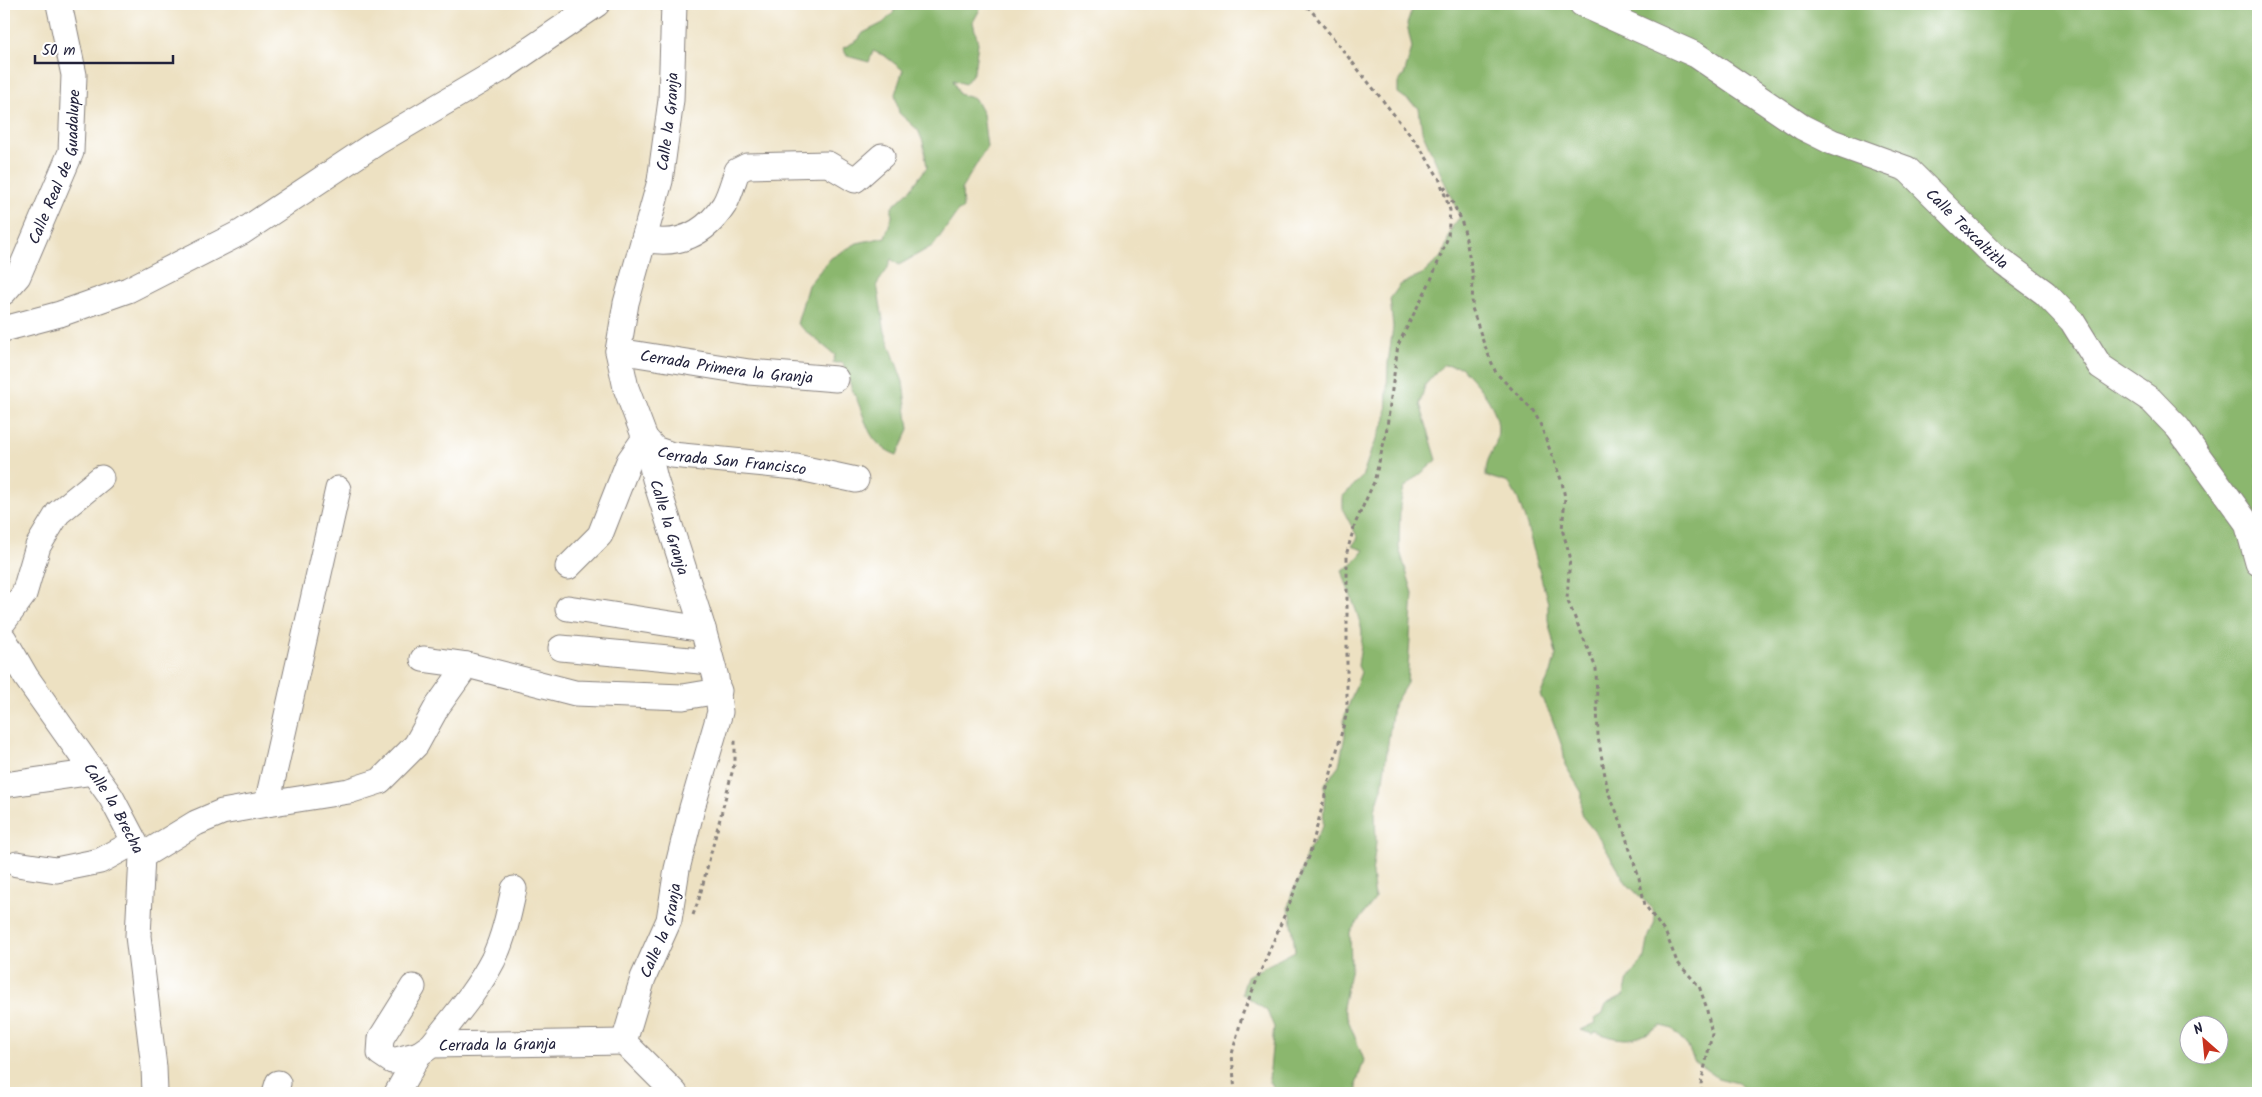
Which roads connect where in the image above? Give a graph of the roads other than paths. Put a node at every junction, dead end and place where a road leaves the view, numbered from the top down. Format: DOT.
graph roads {
  1 [pos="59,4"];
  2 [pos="597,4"];
  3 [pos="674,4"];
  4 [pos="1582,4"];
  5 [pos="882,156"];
  6 [pos="644,239"];
  7 [pos="4,292"];
  8 [pos="4,329"];
  9 [pos="618,351"];
  10 [pos="836,378"];
  11 [pos="645,438"];
  12 [pos="101,478"];
  13 [pos="856,480"];
  14 [pos="338,489"];
  15 [pos="2258,564"];
  16 [pos="568,567"];
  17 [pos="568,608"];
  18 [pos="4,621"];
  19 [pos="703,629"];
  20 [pos="4,639"];
  21 [pos="561,648"];
  22 [pos="423,659"];
  23 [pos="710,662"];
  24 [pos="468,665"];
  25 [pos="719,692"];
  26 [pos="94,772"];
  27 [pos="4,784"];
  28 [pos="266,804"];
  29 [pos="138,850"];
  30 [pos="17,864"];
  31 [pos="514,889"];
  32 [pos="413,987"];
  33 [pos="624,1042"];
  34 [pos="426,1050"];
  35 [pos="155,1093"];
  36 [pos="397,1093"];
  37 [pos="675,1093"];
  1 -- 7 [label="street, Calle Real de Guadalupe"];
  2 -- 8 [label="street"];
  3 -- 6 [label="street, Calle la Granja"];
  4 -- 15 [label="street, Calle Texcaltitla"];
  5 -- 6 [label="street"];
  6 -- 9 [label="street, Calle la Granja"];
  9 -- 10 [label="street, Cerrada Primera la Granja"];
  9 -- 11 [label="street, Calle la Granja"];
  11 -- 13 [label="street, Cerrada San Francisco"];
  11 -- 16 [label="street, Cerrada San Francisco"];
  11 -- 19 [label="street, Calle la Granja"];
  12 -- 18 [label="street"];
  14 -- 28 [label="street"];
  17 -- 19 [label="street"];
  19 -- 23 [label="street, Calle la Granja"];
  20 -- 26 [label="street, Calle la Brecha"];
  21 -- 23 [label="street"];
  22 -- 24 [label="street"];
  23 -- 25 [label="street, Calle la Granja"];
  24 -- 25 [label="street"];
  24 -- 28 [label="street"];
  25 -- 33 [label="street, Calle la Granja"];
  26 -- 27 [label="street"];
  26 -- 29 [label="street, Calle la Brecha"];
  28 -- 29 [label="street"];
  29 -- 30 [label="street"];
  29 -- 35 [label="street, Calle la Brecha"];
  31 -- 34 [label="street"];
  32 -- 34 [label="street"];
  33 -- 34 [label="street, Cerrada la Granja"];
  33 -- 37 [label="street"];
  34 -- 36 [label="street, Cerrada la Granja"];
}
